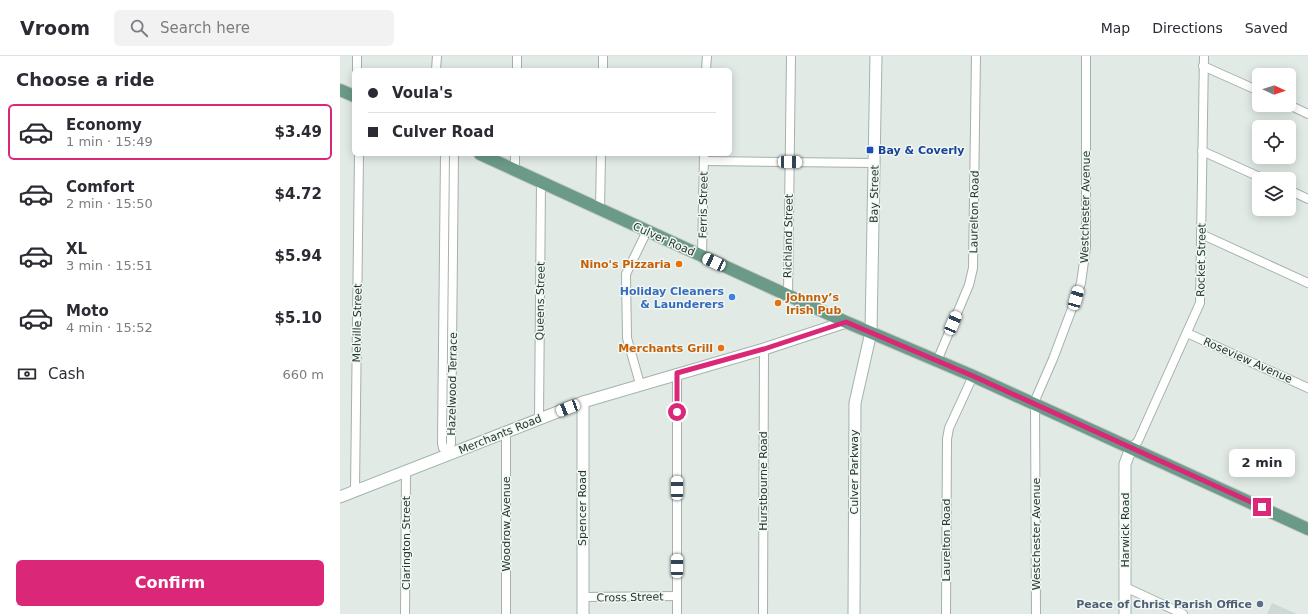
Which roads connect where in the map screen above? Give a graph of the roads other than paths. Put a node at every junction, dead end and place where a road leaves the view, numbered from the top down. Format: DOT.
graph roads {
  1 [pos="357,56"];
  2 [pos="436,56"];
  3 [pos="517,56"];
  4 [pos="603,56"];
  5 [pos="707,56"];
  6 [pos="791,56"];
  7 [pos="876,56"];
  8 [pos="976,56"];
  9 [pos="1086,56"];
  10 [pos="1204,56"];
  11 [pos="1203,66"];
  12 [pos="357,68"];
  13 [pos="436,68"];
  14 [pos="517,68"];
  15 [pos="603,68"];
  16 [pos="706,68"];
  17 [pos="1252,88"];
  18 [pos="340,90"];
  19 [pos="352,95"];
  20 [pos="1296,108"];
  21 [pos="1308,114"];
  22 [pos="1202,151"];
  23 [pos="359,156"];
  24 [pos="445,156"];
  25 [pos="454,156"];
  26 [pos="484,156"];
  27 [pos="515,156"];
  28 [pos="601,156"];
  29 [pos="704,157"];
  30 [pos="790,162"];
  31 [pos="874,163"];
  32 [pos="515,170"];
  33 [pos="1252,174"];
  34 [pos="541,182"];
  35 [pos="1296,193"];
  36 [pos="1308,199"];
  37 [pos="600,209"];
  38 [pos="647,231"];
  39 [pos="1201,234"];
  40 [pos="702,256"];
  41 [pos="1308,283"];
  42 [pos="788,295"];
  43 [pos="846,322"];
  44 [pos="872,332"];
  45 [pos="1187,333"];
  46 [pos="764,349"];
  47 [pos="937,361"];
  48 [pos="677,373"];
  49 [pos="973,376"];
  50 [pos="640,384"];
  51 [pos="1308,388"];
  52 [pos="582,402"];
  53 [pos="1035,405"];
  54 [pos="539,419"];
  55 [pos="506,433"];
  56 [pos="1131,448"];
  57 [pos="448,455"];
  58 [pos="406,472"];
  59 [pos="355,491"];
  60 [pos="340,497"];
  61 [pos="1308,528"];
  62 [pos="1125,587"];
  63 [pos="677,596"];
  64 [pos="583,597"];
  65 [pos="405,614"];
  66 [pos="506,614"];
  67 [pos="583,614"];
  68 [pos="677,614"];
  69 [pos="763,614"];
  70 [pos="854,614"];
  71 [pos="946,614"];
  72 [pos="1036,614"];
  73 [pos="1125,614"];
  74 [pos="1183,614"];
  1 -- 12 [label="street"];
  2 -- 13 [label="street"];
  3 -- 14 [label="street"];
  4 -- 15 [label="street"];
  5 -- 16 [label="street"];
  6 -- 30 [label="street, Richland Street"];
  7 -- 31 [label="street, Bay Street"];
  8 -- 47 [label="street, Laurelton Road"];
  9 -- 53 [label="street, Westchester Avenue"];
  10 -- 11 [label="street, Rocket Street"];
  11 -- 17 [label="street"];
  11 -- 22 [label="street, Rocket Street"];
  18 -- 19 [label="main road"];
  20 -- 21 [label="street"];
  22 -- 33 [label="street"];
  22 -- 39 [label="street, Rocket Street"];
  23 -- 59 [label="street, Melville Street"];
  24 -- 57 [label="street, Hazelwood Terrace"];
  25 -- 57 [label="street, Hazelwood Terrace"];
  26 -- 32 [label="main road, Culver Road"];
  27 -- 32 [label="street"];
  28 -- 37 [label="street"];
  29 -- 30 [label="street"];
  29 -- 40 [label="street, Ferris Street"];
  30 -- 31 [label="street"];
  30 -- 42 [label="street, Richland Street"];
  31 -- 44 [label="street, Bay Street"];
  32 -- 34 [label="main road, Culver Road"];
  34 -- 37 [label="main road, Culver Road"];
  34 -- 54 [label="street, Queens Street"];
  35 -- 36 [label="street"];
  37 -- 38 [label="main road, Culver Road"];
  38 -- 40 [label="main road, Culver Road"];
  38 -- 50 [label="street"];
  39 -- 41 [label="street"];
  39 -- 45 [label="street, Rocket Street"];
  40 -- 42 [label="main road, Culver Road"];
  42 -- 43 [label="main road, Culver Road"];
  43 -- 44 [label="main road, Culver Road"];
  43 -- 46 [label="street, Merchants Road"];
  44 -- 47 [label="main road, Culver Road"];
  44 -- 70 [label="street, Culver Parkway"];
  45 -- 51 [label="street, Roseview Avenue"];
  45 -- 56 [label="street, Rocket Street"];
  46 -- 48 [label="street, Merchants Road"];
  46 -- 69 [label="street, Hurstbourne Road"];
  47 -- 49 [label="main road, Culver Road"];
  48 -- 50 [label="street, Merchants Road"];
  48 -- 63 [label="street"];
  49 -- 53 [label="main road, Culver Road"];
  49 -- 71 [label="street, Laurelton Road"];
  50 -- 52 [label="street, Merchants Road"];
  52 -- 54 [label="street, Merchants Road"];
  52 -- 64 [label="street, Spencer Road"];
  53 -- 56 [label="main road, Culver Road"];
  53 -- 72 [label="street, Westchester Avenue"];
  54 -- 55 [label="street, Merchants Road"];
  55 -- 57 [label="street, Merchants Road"];
  55 -- 66 [label="street, Woodrow Avenue"];
  56 -- 61 [label="main road, Culver Road"];
  56 -- 62 [label="street, Harwick Road"];
  57 -- 58 [label="street, Merchants Road"];
  58 -- 59 [label="street, Merchants Road"];
  58 -- 65 [label="street, Clarington Street"];
  59 -- 60 [label="street, Merchants Road"];
  62 -- 73 [label="street, Harwick Road"];
  62 -- 74 [label="street"];
  63 -- 64 [label="street, Cross Street"];
  63 -- 68 [label="street"];
  64 -- 67 [label="street, Spencer Road"];
}
